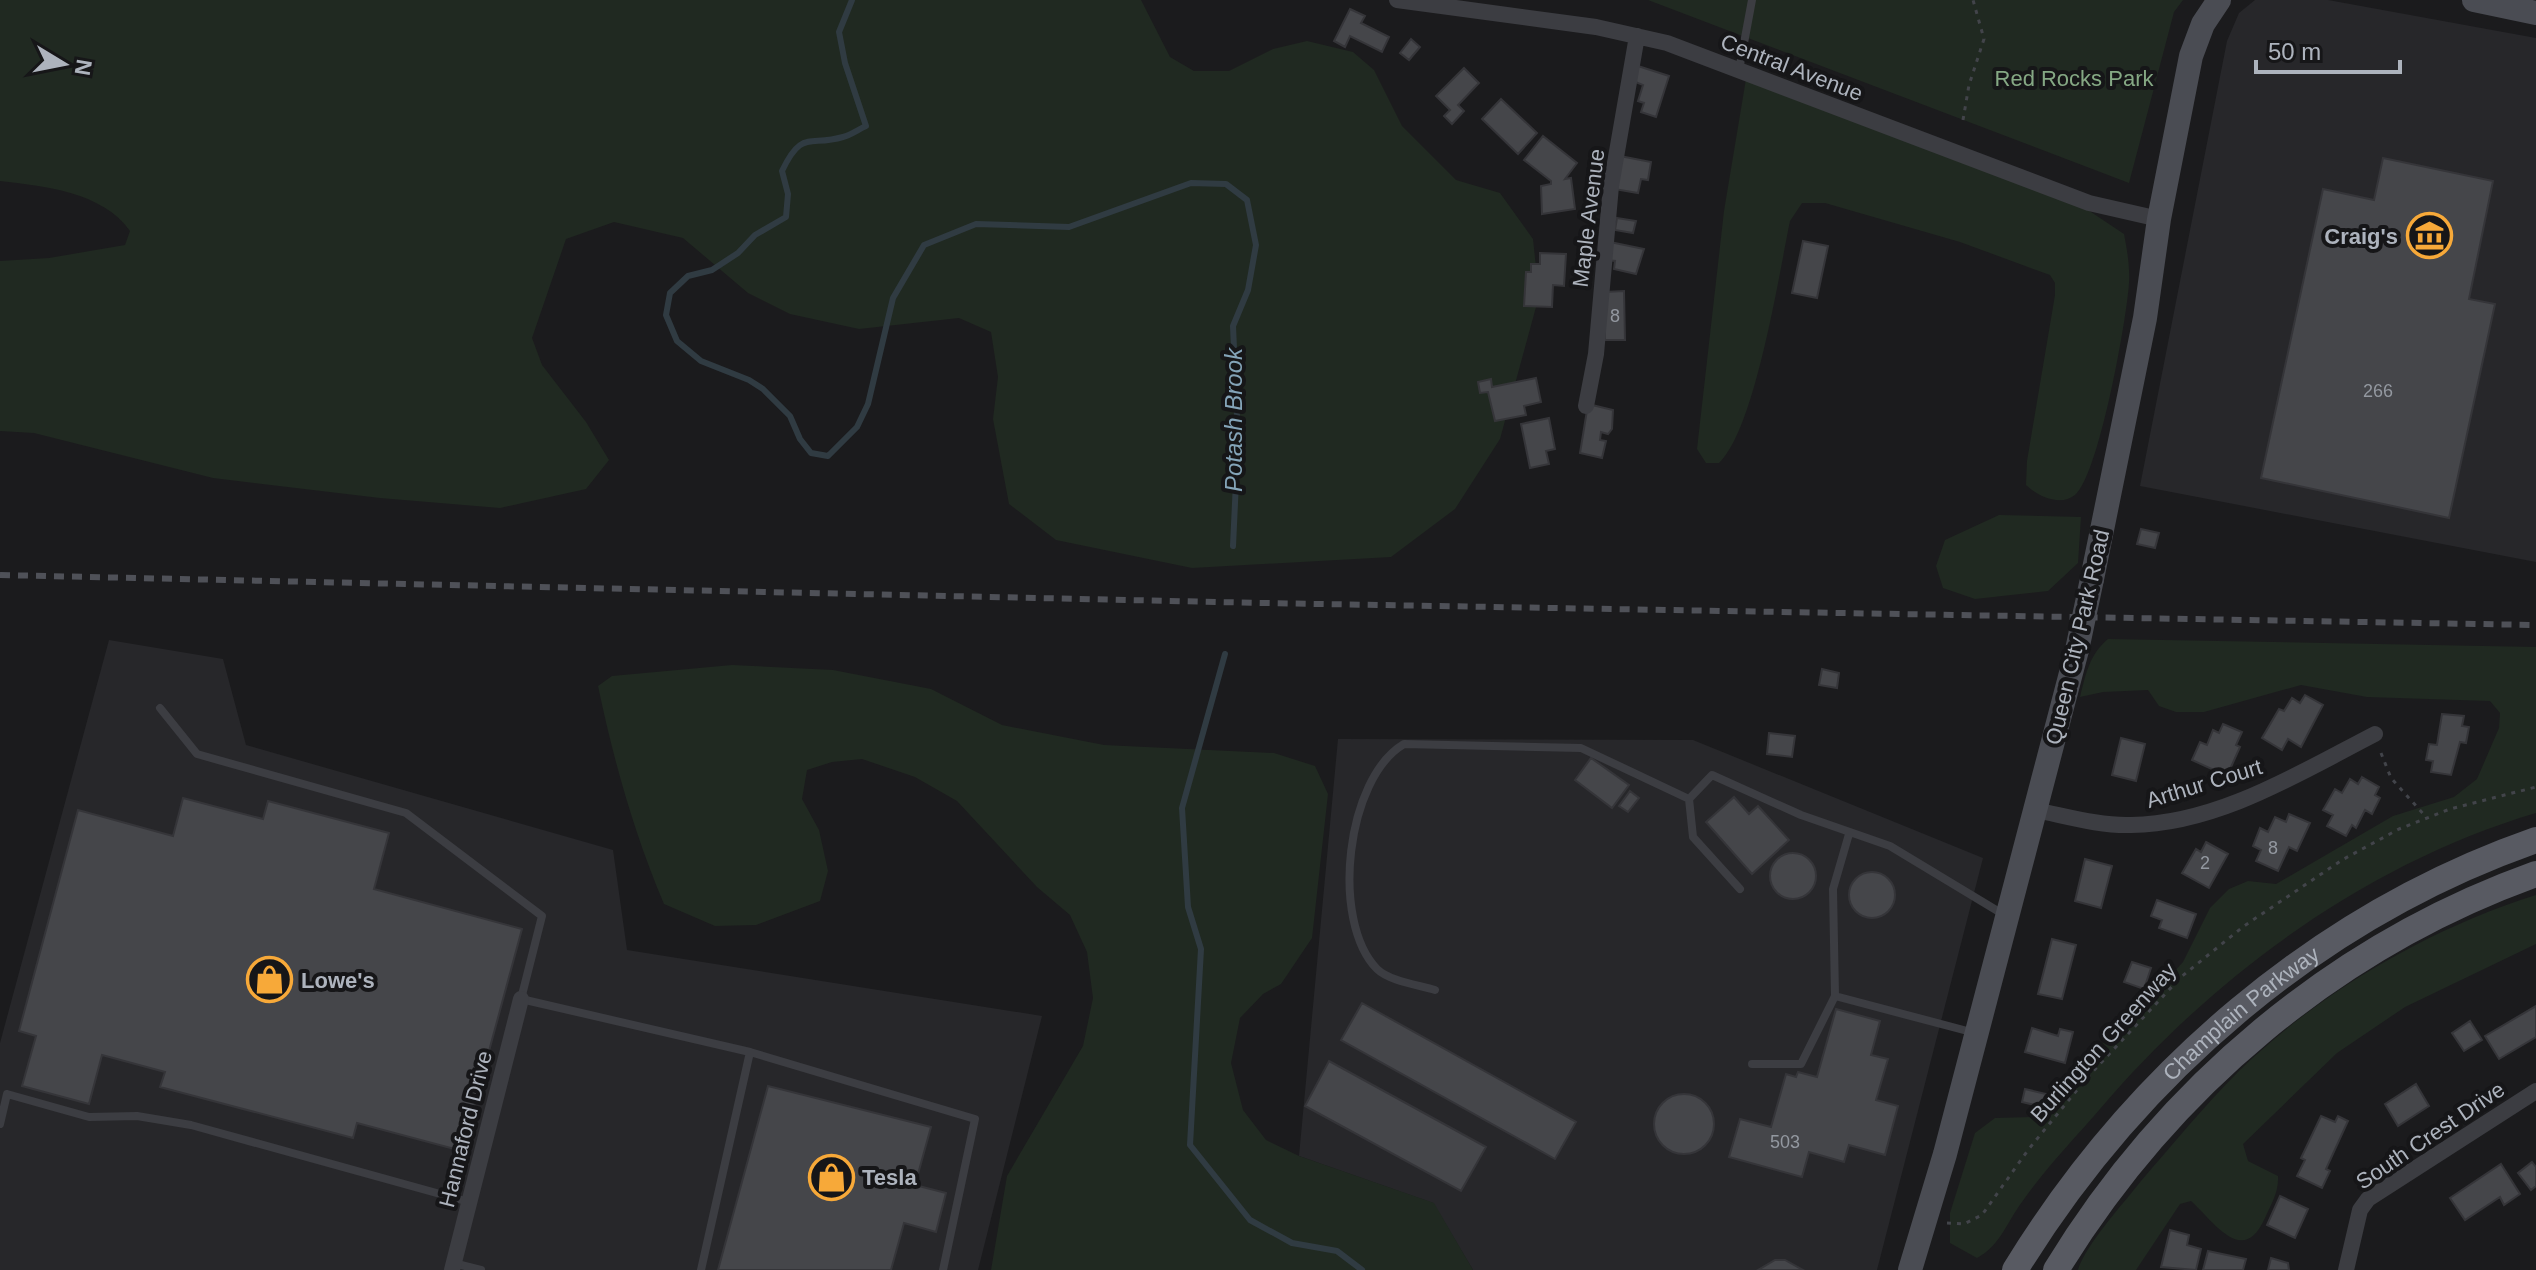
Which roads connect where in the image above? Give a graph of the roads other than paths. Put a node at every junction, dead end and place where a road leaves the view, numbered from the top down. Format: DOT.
graph roads {
  1 [pos="1397,0"];
  2 [pos="1752,0"];
  3 [pos="2219,0"];
  4 [pos="2474,0"];
  5 [pos="2536,13"];
  6 [pos="1637,36"];
  7 [pos="1739,71"];
  8 [pos="2159,219"];
  9 [pos="1586,406"];
  10 [pos="160,708"];
  11 [pos="2375,734"];
  12 [pos="1689,799"];
  13 [pos="2035,810"];
  14 [pos="1849,834"];
  15 [pos="2536,840"];
  16 [pos="2536,874"];
  17 [pos="1740,889"];
  18 [pos="2007,916"];
  19 [pos="1435,990"];
  20 [pos="1835,996"];
  21 [pos="521,999"];
  22 [pos="1976,1033"];
  23 [pos="750,1052"];
  24 [pos="1752,1064"];
  25 [pos="2536,1091"];
  26 [pos="0,1124"];
  27 [pos="469,1202"];
  28 [pos="452,1267"];
  29 [pos="481,1270"];
  30 [pos="701,1270"];
  31 [pos="943,1270"];
  32 [pos="1910,1270"];
  33 [pos="2015,1270"];
  34 [pos="2056,1270"];
  35 [pos="2346,1270"];
  1 -- 6 [label="street, Central Avenue"];
  2 -- 7 [label="lane"];
  3 -- 8 [label="street, Queen City Park Road"];
  4 -- 5 [label="street"];
  6 -- 7 [label="street, Central Avenue"];
  6 -- 9 [label="street, Maple Avenue"];
  7 -- 8 [label="street, Central Avenue"];
  8 -- 13 [label="street, Queen City Park Road, bridge"];
  10 -- 21 [label="lane"];
  11 -- 13 [label="street, Arthur Court"];
  12 -- 14 [label="lane"];
  12 -- 17 [label="lane"];
  12 -- 19 [label="lane"];
  13 -- 18 [label="street, Queen City Park Road"];
  14 -- 18 [label="lane"];
  14 -- 20 [label="lane"];
  15 -- 33 [label="main road, Champlain Parkway"];
  16 -- 34 [label="main road, Champlain Parkway"];
  18 -- 22 [label="street, Queen City Park Road"];
  20 -- 22 [label="lane"];
  20 -- 24 [label="lane"];
  21 -- 23 [label="lane"];
  21 -- 27 [label="street, Hannaford Drive"];
  22 -- 32 [label="street, Queen City Park Road"];
  23 -- 30 [label="lane"];
  23 -- 31 [label="lane"];
  25 -- 35 [label="street, South Crest Drive"];
  26 -- 27 [label="lane"];
  27 -- 28 [label="street, Hannaford Drive"];
  28 -- 29 [label="lane"];
}
